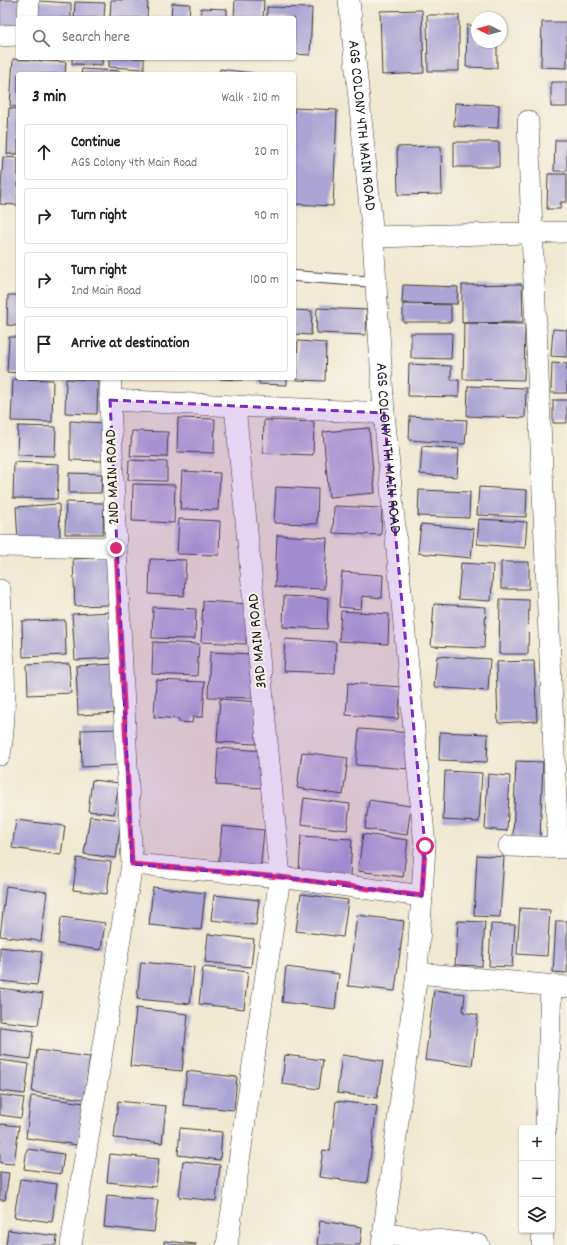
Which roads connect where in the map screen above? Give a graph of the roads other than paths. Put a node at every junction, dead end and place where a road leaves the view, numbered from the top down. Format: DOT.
graph roads {
  1 [pos="28,0"];
  2 [pos="349,0"];
  3 [pos="28,16"];
  4 [pos="16,35"];
  5 [pos="0,36"];
  6 [pos="528,121"];
  7 [pos="567,232"];
  8 [pos="532,233"];
  9 [pos="373,237"];
  10 [pos="296,276"];
  11 [pos="376,282"];
  12 [pos="111,380"];
  13 [pos="110,400"];
  14 [pos="235,406"];
  15 [pos="384,413"];
  16 [pos="0,546"];
  17 [pos="116,548"];
  18 [pos="0,590"];
  19 [pos="0,756"];
  20 [pos="509,846"];
  21 [pos="562,848"];
  22 [pos="132,864"];
  23 [pos="280,877"];
  24 [pos="422,896"];
  25 [pos="417,973"];
  26 [pos="559,987"];
  27 [pos="546,1125"];
  28 [pos="543,1233"];
  29 [pos="383,1239"];
  30 [pos="71,1245"];
  31 [pos="227,1245"];
  32 [pos="479,1245"];
  33 [pos="542,1245"];
  1 -- 3 [label="street"];
  2 -- 9 [label="street, AGS COLONY 4TH MAIN ROAD"];
  4 -- 5 [label="street"];
  6 -- 8 [label="street"];
  7 -- 8 [label="street"];
  8 -- 9 [label="street"];
  8 -- 21 [label="street"];
  9 -- 11 [label="street, AGS COLONY 4TH MAIN ROAD"];
  10 -- 11 [label="lane"];
  11 -- 15 [label="street, AGS COLONY 4TH MAIN ROAD"];
  12 -- 13 [label="street, 2ND MAIN ROAD"];
  13 -- 14 [label="street"];
  13 -- 17 [label="street, 2ND MAIN ROAD"];
  14 -- 15 [label="street"];
  14 -- 23 [label="street, 3RD MAIN ROAD"];
  15 -- 24 [label="street, AGS COLONY 4TH MAIN ROAD"];
  16 -- 17 [label="street"];
  17 -- 22 [label="street, 2ND MAIN ROAD"];
  18 -- 19 [label="street"];
  20 -- 21 [label="street"];
  22 -- 23 [label="street"];
  22 -- 30 [label="street, 2ND MAIN ROAD"];
  23 -- 24 [label="street"];
  23 -- 31 [label="street, 3RD MAIN ROAD"];
  24 -- 25 [label="street, AGS COLONY 4TH MAIN ROAD"];
  25 -- 26 [label="street"];
  25 -- 29 [label="street, AGS COLONY 4TH MAIN ROAD"];
  26 -- 27 [label="street"];
  28 -- 33 [label="street"];
  29 -- 32 [label="street"];
}
